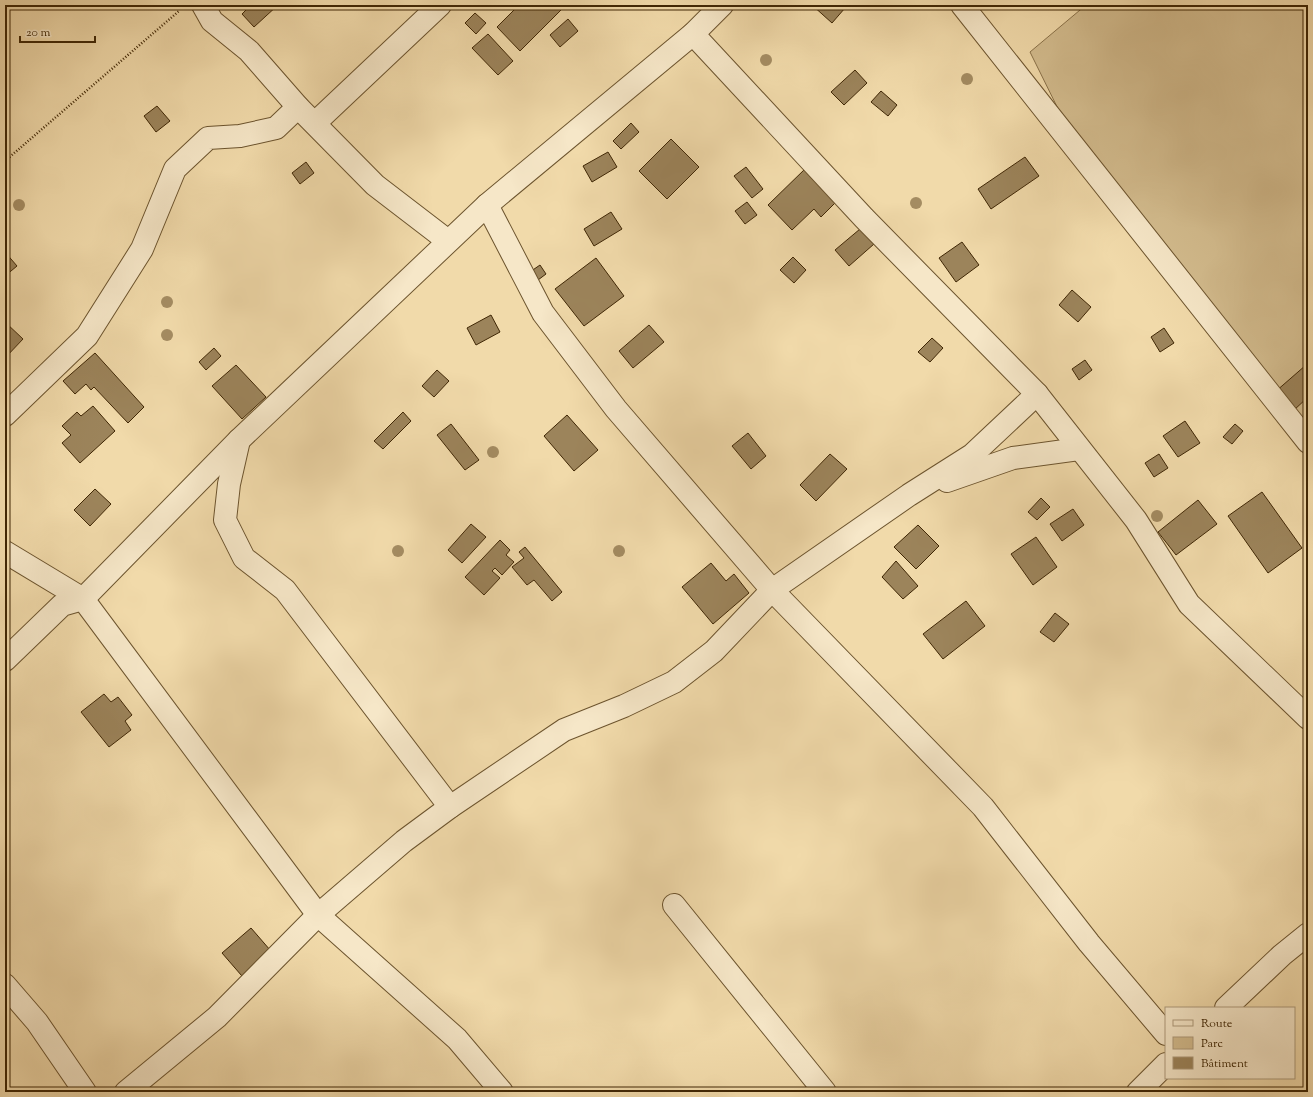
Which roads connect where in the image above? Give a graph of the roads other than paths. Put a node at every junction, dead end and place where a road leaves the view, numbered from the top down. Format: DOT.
graph roads {
  1 [pos="203,5"];
  2 [pos="440,5"];
  3 [pos="722,5"];
  4 [pos="968,7"];
  5 [pos="693,34"];
  6 [pos="298,107"];
  7 [pos="316,123"];
  8 [pos="487,205"];
  9 [pos="448,241"];
  10 [pos="1037,394"];
  11 [pos="5,415"];
  12 [pos="239,440"];
  13 [pos="1308,442"];
  14 [pos="1079,449"];
  15 [pos="909,495"];
  16 [pos="5,552"];
  17 [pos="772,590"];
  18 [pos="83,599"];
  19 [pos="5,660"];
  20 [pos="1308,718"];
  21 [pos="450,807"];
  22 [pos="674,905"];
  23 [pos="318,915"];
  24 [pos="1308,934"];
  25 [pos="5,985"];
  26 [pos="1227,1007"];
  27 [pos="1165,1033"];
  28 [pos="1165,1065"];
  29 [pos="85,1092"];
  30 [pos="126,1092"];
  31 [pos="502,1092"];
  32 [pos="825,1092"];
  33 [pos="1138,1092"];
  1 -- 6 [label="street"];
  2 -- 7 [label="street"];
  3 -- 5 [label="street"];
  4 -- 13 [label="street"];
  5 -- 8 [label="street"];
  5 -- 10 [label="street"];
  6 -- 7 [label="street"];
  6 -- 11 [label="street"];
  7 -- 9 [label="street"];
  8 -- 9 [label="street"];
  8 -- 17 [label="street"];
  9 -- 12 [label="street"];
  10 -- 14 [label="street"];
  10 -- 15 [label="street"];
  12 -- 18 [label="street"];
  12 -- 21 [label="street"];
  14 -- 15 [label="street"];
  14 -- 20 [label="street"];
  15 -- 17 [label="street"];
  16 -- 18 [label="street"];
  17 -- 21 [label="street"];
  17 -- 27 [label="street"];
  18 -- 19 [label="street"];
  18 -- 23 [label="street"];
  21 -- 23 [label="street"];
  22 -- 32 [label="street"];
  23 -- 30 [label="street"];
  23 -- 31 [label="street"];
  24 -- 26 [label="street"];
  25 -- 29 [label="street"];
  28 -- 33 [label="street"];
}
